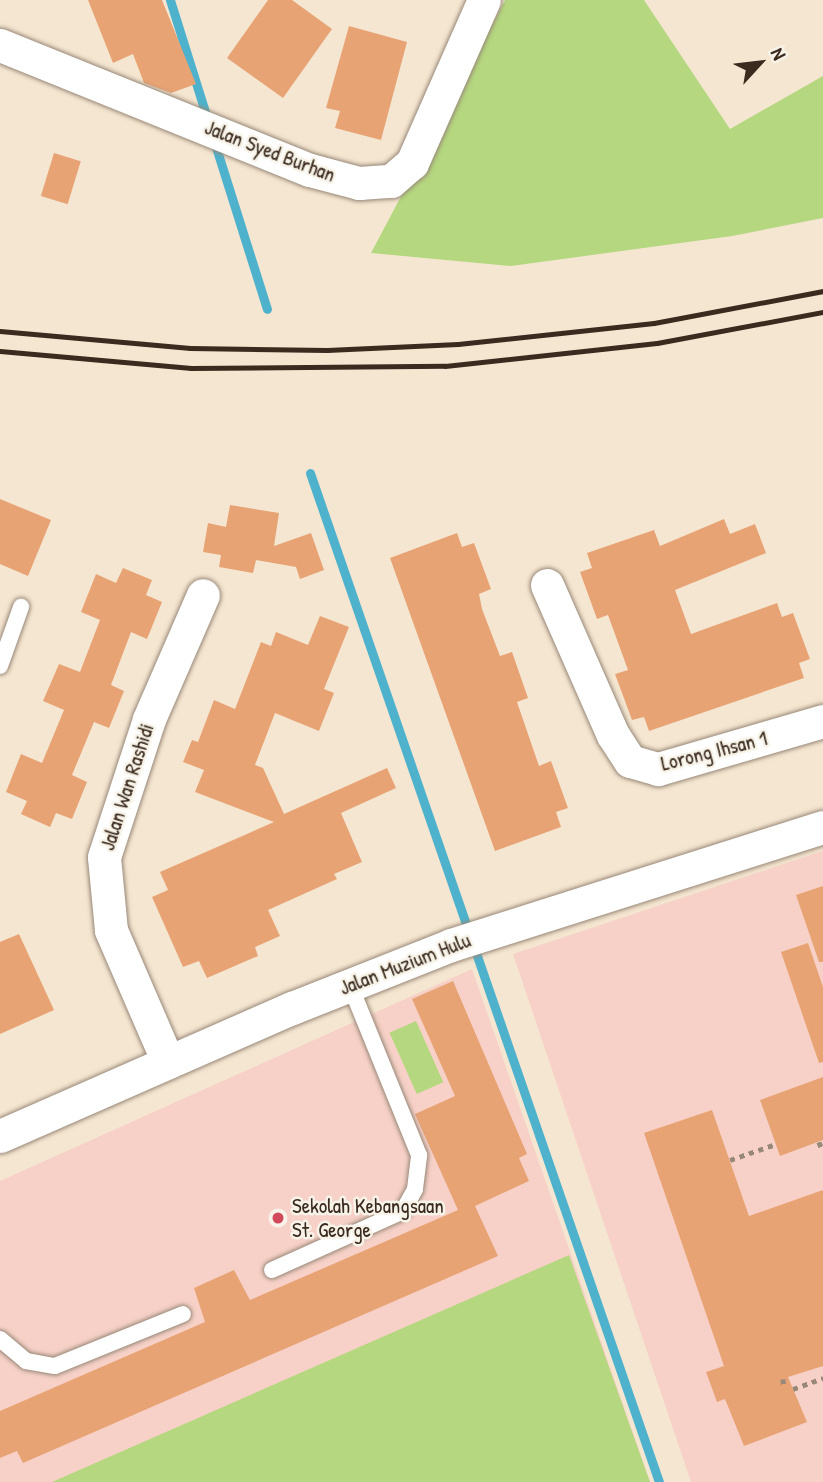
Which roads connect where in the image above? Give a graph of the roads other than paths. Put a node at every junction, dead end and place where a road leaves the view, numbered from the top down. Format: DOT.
graph roads {
  1 [pos="484,0"];
  2 [pos="0,45"];
  3 [pos="547,585"];
  4 [pos="203,595"];
  5 [pos="21,607"];
  6 [pos="0,666"];
  7 [pos="823,721"];
  8 [pos="823,827"];
  9 [pos="350,985"];
  10 [pos="168,1062"];
  11 [pos="0,1136"];
  12 [pos="272,1270"];
  13 [pos="183,1314"];
  14 [pos="0,1339"];
  1 -- 2 [label="street, Jalan Syed Burhan"];
  3 -- 7 [label="street, Lorong Ihsan 1"];
  4 -- 10 [label="street, Jalan Wan Rashidi"];
  5 -- 6 [label="lane"];
  8 -- 9 [label="street, Jalan Muzium Hulu"];
  9 -- 10 [label="street, Jalan Muzium Hulu"];
  9 -- 12 [label="lane"];
  10 -- 11 [label="street, Jalan Muzium Hulu"];
  13 -- 14 [label="lane"];
}
